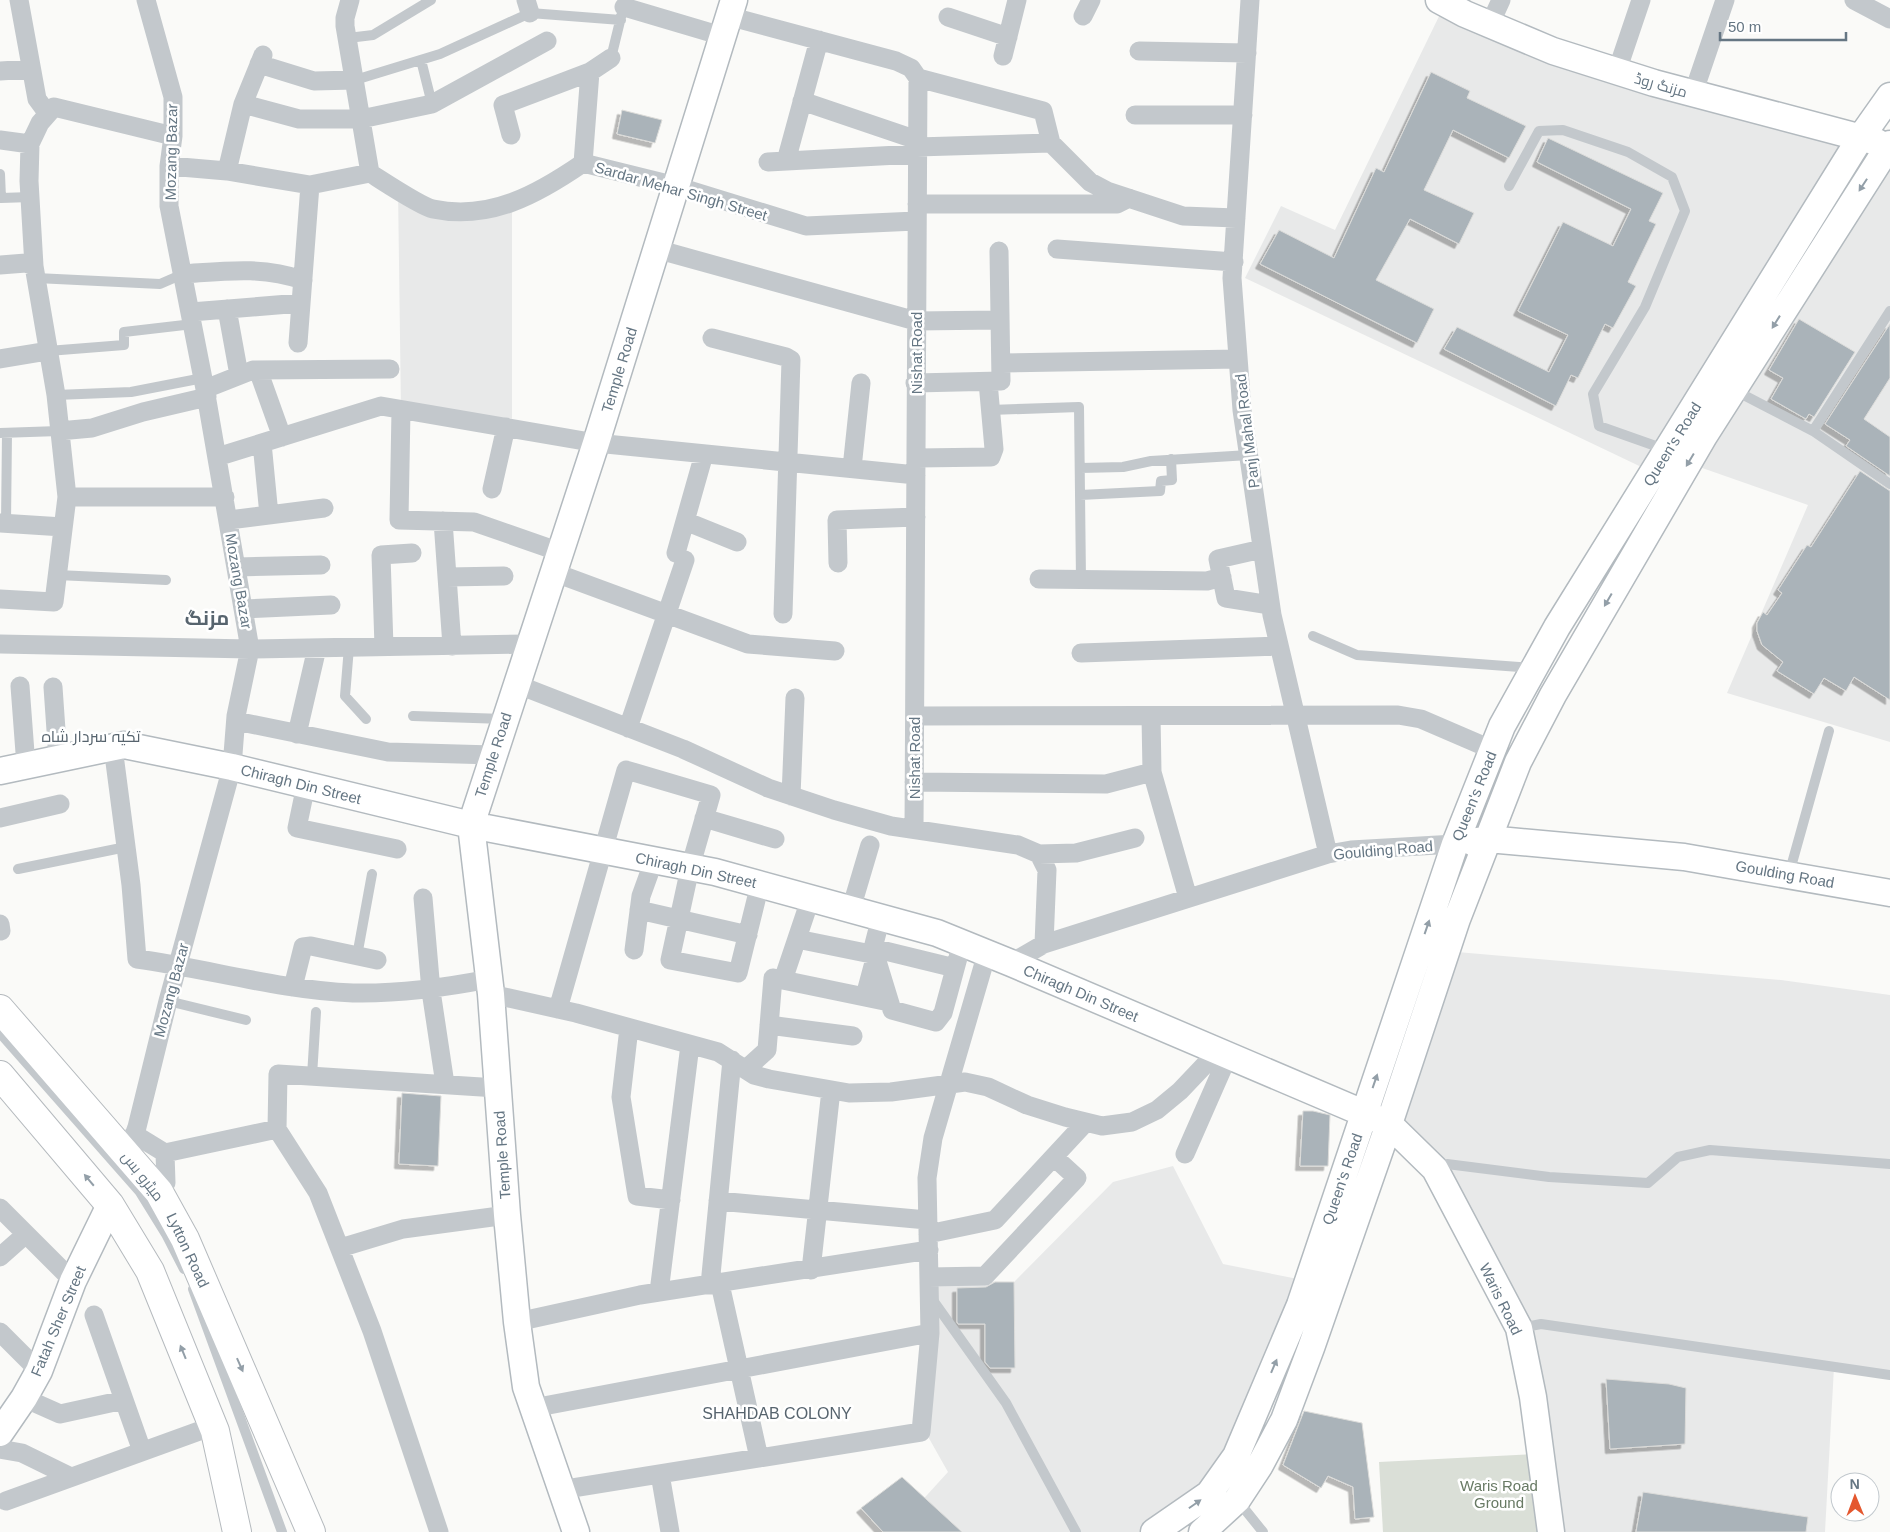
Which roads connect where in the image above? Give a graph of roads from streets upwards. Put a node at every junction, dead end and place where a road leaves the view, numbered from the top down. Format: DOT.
graph roads {
  1 [pos="19,0"];
  2 [pos="146,0"];
  3 [pos="350,0"];
  4 [pos="1018,0"];
  5 [pos="1250,0"];
  6 [pos="1440,0"];
  7 [pos="1501,0"];
  8 [pos="1641,0"];
  9 [pos="1724,0"];
  10 [pos="1854,0"];
  11 [pos="623,9"];
  12 [pos="728,17"];
  13 [pos="948,17"];
  14 [pos="1890,19"];
  15 [pos="1490,24"];
  16 [pos="1008,37"];
  17 [pos="819,40"];
  18 [pos="547,41"];
  19 [pos="1139,51"];
  20 [pos="1247,53"];
  21 [pos="1003,56"];
  22 [pos="611,58"];
  23 [pos="31,69"];
  24 [pos="0,71"];
  25 [pos="590,72"];
  26 [pos="1617,72"];
  27 [pos="918,78"];
  28 [pos="355,80"];
  29 [pos="1692,94"];
  30 [pos="1890,96"];
  31 [pos="802,101"];
  32 [pos="243,104"];
  33 [pos="48,114"];
  34 [pos="1135,115"];
  35 [pos="1243,115"];
  36 [pos="361,119"];
  37 [pos="511,135"];
  38 [pos="174,136"];
  39 [pos="1861,137"];
  40 [pos="0,140"];
  41 [pos="1051,143"];
  42 [pos="30,144"];
  43 [pos="1890,146"];
  44 [pos="917,147"];
  45 [pos="583,163"];
  46 [pos="169,166"];
  47 [pos="227,171"];
  48 [pos="370,173"];
  49 [pos="310,185"];
  50 [pos="676,186"];
  51 [pos="1129,198"];
  52 [pos="916,213"];
  53 [pos="1236,218"];
  54 [pos="656,249"];
  55 [pos="1057,249"];
  56 [pos="999,251"];
  57 [pos="1234,262"];
  58 [pos="0,265"];
  59 [pos="35,272"];
  60 [pos="183,274"];
  61 [pos="303,280"];
  62 [pos="301,303"];
  63 [pos="227,309"];
  64 [pos="192,318"];
  65 [pos="999,320"];
  66 [pos="916,321"];
  67 [pos="712,338"];
  68 [pos="298,343"];
  69 [pos="48,351"];
  70 [pos="0,359"];
  71 [pos="1238,359"];
  72 [pos="1002,363"];
  73 [pos="258,370"];
  74 [pos="390,370"];
  75 [pos="239,375"];
  76 [pos="988,382"];
  77 [pos="861,383"];
  78 [pos="915,383"];
  79 [pos="205,388"];
  80 [pos="401,410"];
  81 [pos="506,427"];
  82 [pos="59,432"];
  83 [pos="282,437"];
  84 [pos="596,442"];
  85 [pos="262,443"];
  86 [pos="704,454"];
  87 [pos="218,457"];
  88 [pos="788,462"];
  89 [pos="916,467"];
  90 [pos="852,468"];
  91 [pos="492,489"];
  92 [pos="67,497"];
  93 [pos="225,497"];
  94 [pos="324,508"];
  95 [pos="269,515"];
  96 [pos="916,517"];
  97 [pos="229,520"];
  98 [pos="443,521"];
  99 [pos="685,521"];
  100 [pos="3,523"];
  101 [pos="63,527"];
  102 [pos="737,542"];
  103 [pos="1262,549"];
  104 [pos="412,553"];
  105 [pos="556,562"];
  106 [pos="838,564"];
  107 [pos="321,565"];
  108 [pos="237,567"];
  109 [pos="504,576"];
  110 [pos="447,577"];
  111 [pos="1222,578"];
  112 [pos="1039,579"];
  113 [pos="0,599"];
  114 [pos="332,605"];
  115 [pos="1270,605"];
  116 [pos="244,608"];
  117 [pos="666,614"];
  118 [pos="783,614"];
  119 [pos="0,644"];
  120 [pos="528,644"];
  121 [pos="452,646"];
  122 [pos="1279,646"];
  123 [pos="384,647"];
  124 [pos="317,648"];
  125 [pos="250,649"];
  126 [pos="836,651"];
  127 [pos="1081,653"];
  128 [pos="516,684"];
  129 [pos="20,686"];
  130 [pos="53,687"];
  131 [pos="795,698"];
  132 [pos="914,716"];
  133 [pos="1151,716"];
  134 [pos="1296,716"];
  135 [pos="236,722"];
  136 [pos="628,728"];
  137 [pos="297,734"];
  138 [pos="114,747"];
  139 [pos="1492,750"];
  140 [pos="493,755"];
  141 [pos="58,759"];
  142 [pos="26,766"];
  143 [pos="232,767"];
  144 [pos="0,771"];
  145 [pos="1152,772"];
  146 [pos="914,782"];
  147 [pos="306,785"];
  148 [pos="791,796"];
  149 [pos="60,804"];
  150 [pos="0,818"];
  151 [pos="704,818"];
  152 [pos="471,825"];
  153 [pos="914,830"];
  154 [pos="1135,838"];
  155 [pos="775,839"];
  156 [pos="1488,839"];
  157 [pos="1455,844"];
  158 [pos="870,845"];
  159 [pos="397,849"];
  160 [pos="602,850"];
  161 [pos="1039,854"];
  162 [pos="1328,854"];
  163 [pos="654,860"];
  164 [pos="690,868"];
  165 [pos="760,884"];
  166 [pos="1890,893"];
  167 [pos="811,897"];
  168 [pos="423,898"];
  169 [pos="1188,898"];
  170 [pos="851,909"];
  171 [pos="639,910"];
  172 [pos="881,917"];
  173 [pos="679,919"];
  174 [pos="748,934"];
  175 [pos="797,939"];
  176 [pos="962,943"];
  177 [pos="1044,944"];
  178 [pos="634,950"];
  179 [pos="874,952"];
  180 [pos="987,953"];
  181 [pos="376,960"];
  182 [pos="1011,963"];
  183 [pos="178,965"];
  184 [pos="955,968"];
  185 [pos="783,980"];
  186 [pos="293,987"];
  187 [pos="490,987"];
  188 [pos="431,991"];
  189 [pos="865,996"];
  190 [pos="889,1002"];
  191 [pos="0,1009"];
  192 [pos="558,1009"];
  193 [pos="769,1025"];
  194 [pos="629,1028"];
  195 [pos="853,1036"];
  196 [pos="690,1045"];
  197 [pos="1223,1054"];
  198 [pos="739,1065"];
  199 [pos="0,1075"];
  200 [pos="949,1082"];
  201 [pos="445,1084"];
  202 [pos="497,1088"];
  203 [pos="831,1090"];
  204 [pos="1364,1114"];
  205 [pos="1086,1122"];
  206 [pos="1389,1124"];
  207 [pos="277,1129"];
  208 [pos="131,1144"];
  209 [pos="165,1153"];
  210 [pos="1185,1154"];
  211 [pos="1054,1157"];
  212 [pos="159,1192"];
  213 [pos="671,1200"];
  214 [pos="718,1201"];
  215 [pos="110,1205"];
  216 [pos="0,1208"];
  217 [pos="817,1210"];
  218 [pos="507,1215"];
  219 [pos="26,1234"];
  220 [pos="928,1235"];
  221 [pos="340,1248"];
  222 [pos="0,1257"];
  223 [pos="811,1270"];
  224 [pos="929,1277"];
  225 [pos="73,1280"];
  226 [pos="715,1285"];
  227 [pos="659,1292"];
  228 [pos="94,1315"];
  229 [pos="517,1322"];
  230 [pos="0,1332"];
  231 [pos="930,1333"];
  232 [pos="739,1370"];
  233 [pos="38,1371"];
  234 [pos="24,1398"];
  235 [pos="124,1400"];
  236 [pos="534,1408"];
  237 [pos="260,1411"];
  238 [pos="214,1429"];
  239 [pos="0,1433"];
  240 [pos="0,1449"];
  241 [pos="142,1451"];
  242 [pos="759,1458"];
  243 [pos="660,1474"];
  244 [pos="71,1477"];
  245 [pos="560,1490"];
  246 [pos="6,1501"];
  247 [pos="1208,1530"];
  248 [pos="238,1532"];
  249 [pos="250,1532"];
  250 [pos="295,1532"];
  251 [pos="311,1532"];
  252 [pos="439,1532"];
  253 [pos="576,1532"];
  254 [pos="670,1532"];
  255 [pos="1154,1532"];
  256 [pos="1551,1532"];
  1 -- 23 [label="street"];
  2 -- 38 [label="street, Mozang Bazar"];
  3 -- 28 [label="street"];
  4 -- 16 [label="street"];
  5 -- 20 [label="street, Panj Mahal Road"];
  6 -- 15 [label="street, مزنگ روڈ"];
  7 -- 15 [label="street"];
  8 -- 26 [label="street"];
  9 -- 29 [label="street"];
  10 -- 14 [label="street"];
  11 -- 12 [label="street"];
  12 -- 17 [label="street"];
  12 -- 50 [label="street, Temple Road"];
  13 -- 16 [label="street"];
  15 -- 26 [label="street, مزنگ روڈ"];
  16 -- 21 [label="street"];
  17 -- 27 [label="street"];
  17 -- 31 [label="street"];
  18 -- 36 [label="street"];
  19 -- 20 [label="street"];
  20 -- 35 [label="street, Panj Mahal Road"];
  22 -- 25 [label="street"];
  23 -- 24 [label="street"];
  23 -- 33 [label="street"];
  25 -- 37 [label="street"];
  25 -- 45 [label="street"];
  26 -- 29 [label="street, مزنگ روڈ"];
  27 -- 41 [label="street"];
  27 -- 44 [label="street, Nishat Road"];
  28 -- 32 [label="street"];
  28 -- 36 [label="street"];
  29 -- 39 [label="street, مزنگ روڈ"];
  30 -- 39 [label="street, Queen's Road"];
  31 -- 44 [label="street"];
  31 -- 44 [label="street"];
  32 -- 36 [label="street"];
  32 -- 47 [label="street"];
  33 -- 38 [label="street"];
  33 -- 42 [label="street"];
  34 -- 35 [label="street"];
  35 -- 53 [label="street, Panj Mahal Road"];
  36 -- 48 [label="street"];
  38 -- 46 [label="street, Mozang Bazar"];
  39 -- 43 [label="street, مزنگ روڈ"];
  39 -- 139 [label="street, Queen's Road"];
  40 -- 42 [label="street"];
  41 -- 44 [label="street"];
  41 -- 51 [label="street"];
  42 -- 59 [label="street"];
  43 -- 156 [label="street, Queen's Road, one-way"];
  44 -- 52 [label="street, Nishat Road"];
  45 -- 48 [label="street, Sardar Mehar Singh Street"];
  45 -- 50 [label="street, Sardar Mehar Singh Street"];
  46 -- 47 [label="street"];
  46 -- 60 [label="street, Mozang Bazar"];
  47 -- 49 [label="street"];
  48 -- 49 [label="street"];
  49 -- 61 [label="street"];
  50 -- 52 [label="street, Sardar Mehar Singh Street"];
  50 -- 54 [label="street, Temple Road"];
  51 -- 52 [label="street, Sardar Mehar Singh Street"];
  51 -- 53 [label="street"];
  52 -- 66 [label="street, Nishat Road"];
  53 -- 57 [label="street, Panj Mahal Road"];
  54 -- 66 [label="street"];
  54 -- 84 [label="street, Temple Road"];
  55 -- 57 [label="street"];
  56 -- 65 [label="street"];
  57 -- 71 [label="street, Panj Mahal Road"];
  58 -- 59 [label="street"];
  59 -- 69 [label="street"];
  60 -- 61 [label="street"];
  60 -- 64 [label="street, Mozang Bazar"];
  61 -- 62 [label="street"];
  62 -- 63 [label="street"];
  62 -- 68 [label="street"];
  63 -- 64 [label="street"];
  63 -- 75 [label="street"];
  64 -- 79 [label="street, Mozang Bazar"];
  65 -- 66 [label="street"];
  65 -- 72 [label="street"];
  66 -- 78 [label="street, Nishat Road"];
  67 -- 88 [label="street"];
  69 -- 70 [label="street"];
  69 -- 82 [label="street"];
  71 -- 72 [label="street"];
  71 -- 103 [label="street, Panj Mahal Road"];
  72 -- 76 [label="street"];
  73 -- 74 [label="street"];
  73 -- 75 [label="street"];
  73 -- 83 [label="street"];
  75 -- 79 [label="street"];
  76 -- 78 [label="street"];
  76 -- 89 [label="street"];
  77 -- 90 [label="street"];
  78 -- 89 [label="street, Nishat Road"];
  79 -- 82 [label="street"];
  79 -- 87 [label="street, Mozang Bazar"];
  80 -- 81 [label="street"];
  80 -- 83 [label="street"];
  80 -- 98 [label="street"];
  81 -- 84 [label="street"];
  81 -- 91 [label="street"];
  82 -- 92 [label="street"];
  83 -- 85 [label="street"];
  84 -- 86 [label="street"];
  84 -- 105 [label="street, Temple Road"];
  85 -- 87 [label="street"];
  85 -- 95 [label="street"];
  86 -- 88 [label="street"];
  86 -- 99 [label="street"];
  87 -- 93 [label="street, Mozang Bazar"];
  88 -- 90 [label="street"];
  88 -- 118 [label="street"];
  89 -- 90 [label="street"];
  89 -- 96 [label="street, Nishat Road"];
  92 -- 93 [label="street"];
  92 -- 101 [label="street"];
  93 -- 97 [label="street, Mozang Bazar"];
  94 -- 95 [label="street"];
  95 -- 97 [label="street"];
  96 -- 106 [label="street"];
  96 -- 132 [label="street, Nishat Road"];
  97 -- 108 [label="street, Mozang Bazar"];
  98 -- 105 [label="street"];
  98 -- 110 [label="street"];
  99 -- 102 [label="street"];
  99 -- 117 [label="street"];
  100 -- 101 [label="street"];
  101 -- 113 [label="street"];
  103 -- 111 [label="street"];
  103 -- 115 [label="street, Panj Mahal Road"];
  104 -- 123 [label="street"];
  105 -- 117 [label="street"];
  105 -- 120 [label="street, Temple Road"];
  107 -- 108 [label="street"];
  108 -- 116 [label="street, Mozang Bazar"];
  109 -- 110 [label="street"];
  110 -- 121 [label="street"];
  111 -- 112 [label="street"];
  111 -- 115 [label="street"];
  114 -- 116 [label="street"];
  115 -- 122 [label="street, Panj Mahal Road"];
  116 -- 125 [label="street, Mozang Bazar"];
  117 -- 126 [label="street"];
  117 -- 136 [label="street"];
  119 -- 125 [label="street"];
  120 -- 121 [label="street"];
  120 -- 128 [label="street, Temple Road"];
  121 -- 123 [label="street"];
  122 -- 127 [label="street"];
  122 -- 134 [label="street, Panj Mahal Road"];
  123 -- 124 [label="street"];
  124 -- 125 [label="street"];
  124 -- 137 [label="street"];
  125 -- 135 [label="street, Mozang Bazar"];
  128 -- 136 [label="street"];
  128 -- 140 [label="street, Temple Road"];
  129 -- 142 [label="street"];
  130 -- 141 [label="street"];
  131 -- 148 [label="street"];
  132 -- 133 [label="street"];
  132 -- 146 [label="street, Nishat Road"];
  133 -- 134 [label="street"];
  133 -- 145 [label="street"];
  134 -- 139 [label="street"];
  134 -- 162 [label="street, Panj Mahal Road"];
  135 -- 137 [label="street"];
  135 -- 143 [label="street, Mozang Bazar"];
  136 -- 148 [label="street"];
  137 -- 140 [label="street"];
  138 -- 141 [label="street, Chiragh Din Street"];
  138 -- 143 [label="street, Chiragh Din Street"];
  138 -- 183 [label="street"];
  139 -- 157 [label="street, Queen's Road"];
  140 -- 152 [label="street, Temple Road"];
  141 -- 142 [label="street, Chiragh Din Street"];
  142 -- 144 [label="street, Chiragh Din Street"];
  143 -- 147 [label="street, Chiragh Din Street"];
  143 -- 183 [label="street, Mozang Bazar"];
  145 -- 146 [label="street"];
  145 -- 169 [label="street"];
  146 -- 153 [label="street, Nishat Road"];
  147 -- 152 [label="street, Chiragh Din Street"];
  147 -- 159 [label="street"];
  148 -- 153 [label="street"];
  149 -- 150 [label="street"];
  151 -- 155 [label="street"];
  151 -- 160 [label="street"];
  151 -- 164 [label="street"];
  152 -- 160 [label="street, Chiragh Din Street"];
  152 -- 187 [label="street, Temple Road"];
  153 -- 161 [label="street"];
  154 -- 161 [label="street"];
  156 -- 157 [label="street, Goulding Road"];
  156 -- 166 [label="street, Goulding Road"];
  156 -- 206 [label="street, Queen's Road"];
  157 -- 162 [label="street, Goulding Road"];
  204 -- 157 [label="street, Queen's Road, one-way"];
  158 -- 170 [label="street"];
  160 -- 163 [label="street, Chiragh Din Street"];
  160 -- 192 [label="street"];
  161 -- 177 [label="street"];
  162 -- 169 [label="street, Goulding Road"];
  163 -- 164 [label="street, Chiragh Din Street"];
  163 -- 171 [label="street"];
  164 -- 165 [label="street, Chiragh Din Street"];
  164 -- 173 [label="street"];
  165 -- 167 [label="street, Chiragh Din Street"];
  165 -- 174 [label="street"];
  167 -- 170 [label="street, Chiragh Din Street"];
  167 -- 175 [label="street"];
  168 -- 188 [label="street"];
  169 -- 177 [label="street, Goulding Road"];
  170 -- 172 [label="street, Chiragh Din Street"];
  171 -- 173 [label="street"];
  171 -- 178 [label="street"];
  172 -- 176 [label="street, Chiragh Din Street"];
  172 -- 179 [label="street"];
  173 -- 174 [label="street"];
  173 -- 174 [label="street"];
  175 -- 179 [label="street"];
  175 -- 185 [label="street"];
  176 -- 180 [label="street, Chiragh Din Street"];
  176 -- 184 [label="street"];
  177 -- 182 [label="street, Goulding Road"];
  179 -- 184 [label="street"];
  179 -- 189 [label="street"];
  179 -- 190 [label="street"];
  180 -- 182 [label="street, Chiragh Din Street"];
  180 -- 200 [label="street"];
  181 -- 186 [label="street"];
  182 -- 197 [label="street, Chiragh Din Street"];
  183 -- 186 [label="street"];
  183 -- 208 [label="street, Mozang Bazar"];
  184 -- 190 [label="street"];
  185 -- 189 [label="street"];
  185 -- 193 [label="street"];
  186 -- 188 [label="street"];
  187 -- 188 [label="street"];
  187 -- 192 [label="street"];
  187 -- 202 [label="street, Temple Road"];
  188 -- 201 [label="street"];
  189 -- 190 [label="street"];
  191 -- 208 [label="main road, Lytton Road"];
  192 -- 194 [label="street"];
  193 -- 195 [label="street"];
  193 -- 198 [label="street"];
  194 -- 196 [label="street"];
  194 -- 213 [label="street"];
  196 -- 198 [label="street"];
  196 -- 213 [label="street"];
  197 -- 204 [label="street, Chiragh Din Street"];
  197 -- 205 [label="street"];
  197 -- 210 [label="street"];
  198 -- 203 [label="street"];
  198 -- 214 [label="street"];
  215 -- 199 [label="main road, one-way"];
  200 -- 203 [label="street"];
  200 -- 205 [label="street"];
  200 -- 220 [label="street"];
  201 -- 202 [label="street"];
  201 -- 207 [label="street"];
  202 -- 218 [label="street, Temple Road"];
  203 -- 217 [label="street"];
  204 -- 206 [label="street, Chiragh Din Street"];
  255 -- 204 [label="street, Queen's Road, one-way"];
  205 -- 211 [label="street"];
  206 -- 247 [label="street, Queen's Road"];
  206 -- 256 [label="street, Waris Road"];
  207 -- 209 [label="street"];
  207 -- 221 [label="street"];
  208 -- 209 [label="street"];
  208 -- 212 [label="main road, Lytton Road"];
  209 -- 212 [label="street"];
  211 -- 220 [label="street"];
  211 -- 224 [label="street"];
  212 -- 237 [label="main road, Lytton Road, one-way"];
  213 -- 227 [label="street"];
  214 -- 217 [label="street"];
  214 -- 226 [label="street"];
  215 -- 225 [label="street, Fatah Sher Street"];
  238 -- 215 [label="main road, one-way"];
  216 -- 219 [label="street"];
  217 -- 220 [label="street"];
  217 -- 223 [label="street"];
  218 -- 221 [label="street"];
  218 -- 229 [label="street, Temple Road"];
  219 -- 222 [label="street"];
  219 -- 225 [label="street"];
  220 -- 223 [label="street"];
  220 -- 224 [label="street"];
  221 -- 252 [label="street"];
  223 -- 226 [label="street"];
  224 -- 231 [label="street"];
  225 -- 233 [label="street, Fatah Sher Street"];
  226 -- 227 [label="street"];
  226 -- 232 [label="street"];
  227 -- 229 [label="street"];
  228 -- 235 [label="street"];
  229 -- 236 [label="street, Temple Road"];
  230 -- 233 [label="street"];
  231 -- 232 [label="street"];
  231 -- 242 [label="street"];
  232 -- 236 [label="street"];
  232 -- 242 [label="street"];
  233 -- 234 [label="street, Fatah Sher Street"];
  234 -- 235 [label="street"];
  234 -- 239 [label="street, Fatah Sher Street"];
  235 -- 241 [label="street"];
  236 -- 245 [label="street, Temple Road"];
  237 -- 250 [label="main road"];
  237 -- 251 [label="main road, Lytton Road"];
  238 -- 241 [label="street"];
  238 -- 248 [label="main road"];
  238 -- 249 [label="main road"];
  240 -- 244 [label="street"];
  241 -- 244 [label="street"];
  242 -- 243 [label="street"];
  243 -- 245 [label="street"];
  243 -- 254 [label="street"];
  244 -- 246 [label="street"];
  245 -- 253 [label="street, Temple Road"];
}
